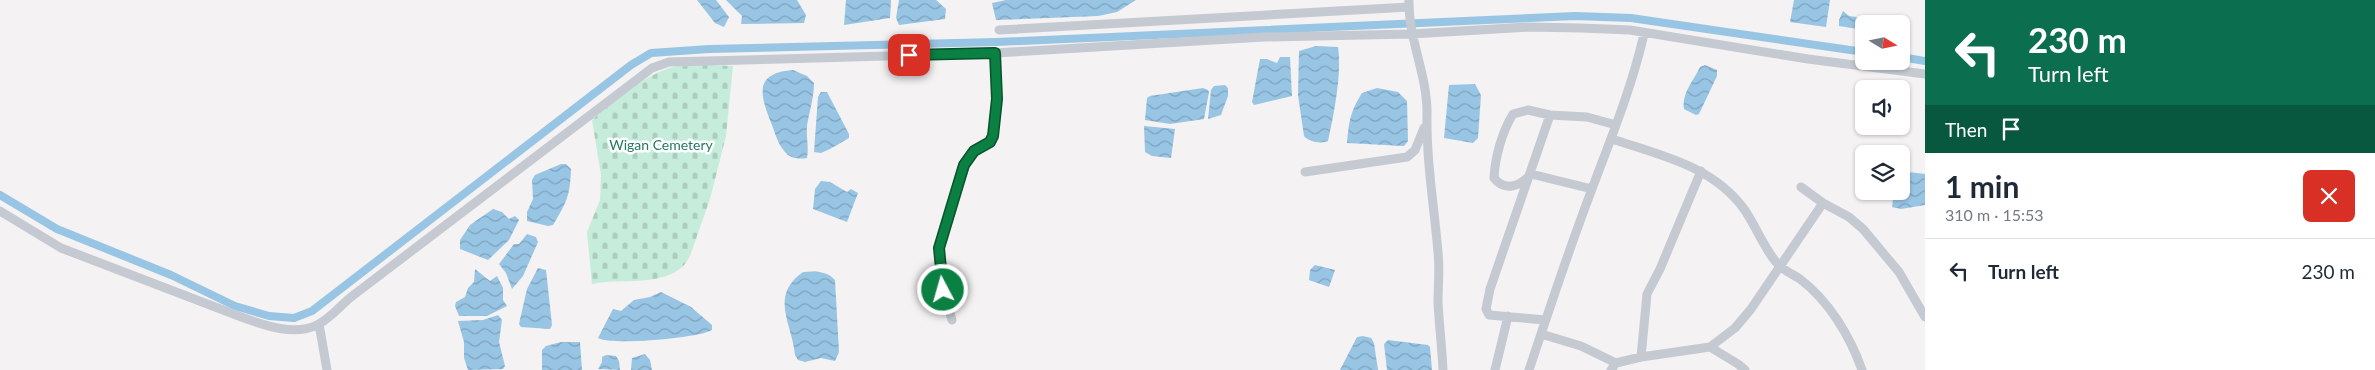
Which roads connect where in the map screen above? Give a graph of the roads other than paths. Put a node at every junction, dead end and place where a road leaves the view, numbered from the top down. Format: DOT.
graph roads {
  1 [pos="1409,7"];
  2 [pos="999,30"];
  3 [pos="1411,31"];
  4 [pos="1644,34"];
  5 [pos="995,53"];
  6 [pos="1925,74"];
  7 [pos="1550,115"];
  8 [pos="1425,123"];
  9 [pos="1616,125"];
  10 [pos="1612,139"];
  11 [pos="1701,171"];
  12 [pos="1305,172"];
  13 [pos="1530,174"];
  14 [pos="1801,187"];
  15 [pos="1592,189"];
  16 [pos="1823,203"];
  17 [pos="0,212"];
  18 [pos="1780,266"];
  19 [pos="1508,316"];
  20 [pos="1925,317"];
  21 [pos="952,320"];
  22 [pos="1545,320"];
  23 [pos="319,324"];
  24 [pos="1541,334"];
  25 [pos="1710,347"];
  26 [pos="1641,357"];
  27 [pos="1614,366"];
  28 [pos="328,370"];
  29 [pos="1443,370"];
  30 [pos="1495,370"];
  31 [pos="1529,370"];
  32 [pos="1744,370"];
  33 [pos="1862,370"];
  1 -- 2 [label="street"];
  1 -- 3 [label="street"];
  3 -- 4 [label="street"];
  3 -- 5 [label="street"];
  3 -- 8 [label="street"];
  4 -- 6 [label="street"];
  4 -- 9 [label="street"];
  5 -- 21 [label="street"];
  5 -- 23 [label="street"];
  7 -- 9 [label="street"];
  7 -- 13 [label="street"];
  7 -- 13 [label="street"];
  8 -- 12 [label="street"];
  8 -- 29 [label="street"];
  9 -- 10 [label="street"];
  10 -- 11 [label="street"];
  10 -- 15 [label="street"];
  11 -- 18 [label="street"];
  11 -- 26 [label="street"];
  13 -- 15 [label="street"];
  13 -- 19 [label="street"];
  14 -- 16 [label="street"];
  15 -- 22 [label="street"];
  16 -- 18 [label="street"];
  16 -- 20 [label="street"];
  17 -- 23 [label="street"];
  18 -- 25 [label="street"];
  18 -- 33 [label="street"];
  19 -- 22 [label="street"];
  19 -- 30 [label="street"];
  22 -- 24 [label="street"];
  23 -- 28 [label="street"];
  24 -- 27 [label="street"];
  24 -- 31 [label="street"];
  25 -- 26 [label="street"];
  25 -- 32 [label="street"];
  26 -- 27 [label="street"];
}
